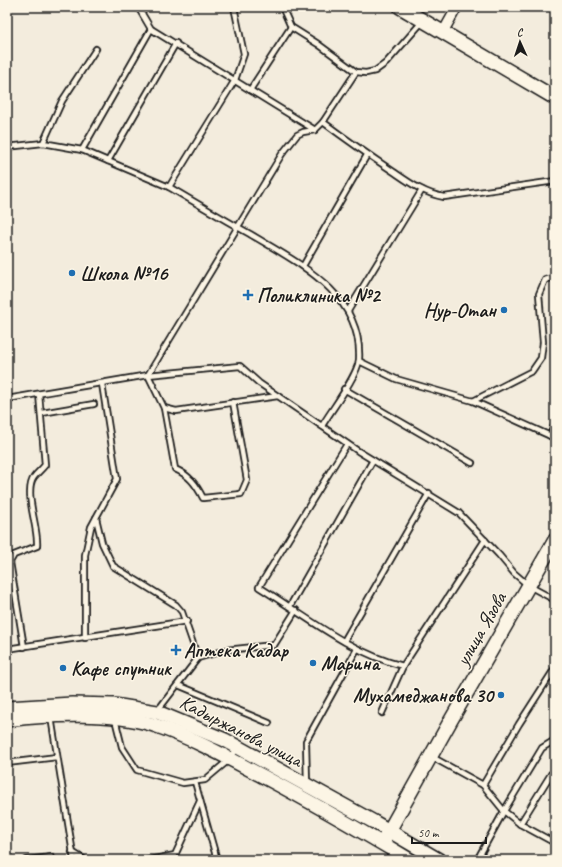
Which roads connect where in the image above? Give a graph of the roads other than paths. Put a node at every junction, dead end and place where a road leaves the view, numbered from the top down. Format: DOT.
graph roads {
  1 [pos="138,7"];
  2 [pos="234,7"];
  3 [pos="282,7"];
  4 [pos="400,7"];
  5 [pos="458,7"];
  6 [pos="423,21"];
  7 [pos="291,26"];
  8 [pos="152,29"];
  9 [pos="443,32"];
  10 [pos="176,43"];
  11 [pos="96,49"];
  12 [pos="356,72"];
  13 [pos="235,80"];
  14 [pos="250,90"];
  15 [pos="555,98"];
  16 [pos="323,122"];
  17 [pos="315,130"];
  18 [pos="43,143"];
  19 [pos="7,148"];
  20 [pos="82,150"];
  21 [pos="367,155"];
  22 [pos="108,161"];
  23 [pos="555,181"];
  24 [pos="169,187"];
  25 [pos="422,190"];
  26 [pos="237,226"];
  27 [pos="303,266"];
  28 [pos="555,277"];
  29 [pos="348,311"];
  30 [pos="359,361"];
  31 [pos="148,375"];
  32 [pos="102,384"];
  33 [pos="344,389"];
  34 [pos="39,394"];
  35 [pos="278,396"];
  36 [pos="7,399"];
  37 [pos="473,401"];
  38 [pos="233,402"];
  39 [pos="94,404"];
  40 [pos="164,408"];
  41 [pos="42,413"];
  42 [pos="555,424"];
  43 [pos="322,426"];
  44 [pos="553,437"];
  45 [pos="347,444"];
  46 [pos="373,460"];
  47 [pos="472,463"];
  48 [pos="429,493"];
  49 [pos="96,518"];
  50 [pos="484,540"];
  51 [pos="555,540"];
  52 [pos="529,586"];
  53 [pos="555,600"];
  54 [pos="290,606"];
  55 [pos="296,610"];
  56 [pos="187,621"];
  57 [pos="85,638"];
  58 [pos="344,641"];
  59 [pos="24,647"];
  60 [pos="7,649"];
  61 [pos="357,649"];
  62 [pos="198,658"];
  63 [pos="403,666"];
  64 [pos="555,668"];
  65 [pos="178,685"];
  66 [pos="7,708"];
  67 [pos="158,712"];
  68 [pos="382,713"];
  69 [pos="51,717"];
  70 [pos="114,718"];
  71 [pos="7,720"];
  72 [pos="268,723"];
  73 [pos="555,740"];
  74 [pos="238,748"];
  75 [pos="431,756"];
  76 [pos="57,757"];
  77 [pos="230,758"];
  78 [pos="7,764"];
  79 [pos="555,777"];
  80 [pos="194,782"];
  81 [pos="483,785"];
  82 [pos="307,786"];
  83 [pos="200,801"];
  84 [pos="504,811"];
  85 [pos="520,824"];
  86 [pos="390,831"];
  87 [pos="382,843"];
  88 [pos="555,843"];
  89 [pos="72,852"];
  90 [pos="27,860"];
  91 [pos="54,860"];
  92 [pos="74,860"];
  93 [pos="85,860"];
  94 [pos="150,860"];
  95 [pos="217,860"];
  96 [pos="410,860"];
  97 [pos="439,860"];
  98 [pos="477,860"];
  1 -- 8 [label="lane"];
  2 -- 13 [label="lane"];
  3 -- 7 [label="lane"];
  4 -- 6 [label="main road"];
  5 -- 9 [label="street"];
  6 -- 9 [label="main road"];
  6 -- 12 [label="lane"];
  7 -- 12 [label="lane"];
  7 -- 14 [label="lane"];
  8 -- 10 [label="lane"];
  8 -- 20 [label="lane"];
  9 -- 15 [label="main road"];
  10 -- 13 [label="lane"];
  10 -- 22 [label="lane"];
  11 -- 18 [label="lane"];
  12 -- 16 [label="lane"];
  13 -- 14 [label="lane"];
  13 -- 24 [label="lane"];
  14 -- 17 [label="lane"];
  16 -- 17 [label="lane"];
  16 -- 21 [label="lane"];
  17 -- 26 [label="lane"];
  18 -- 19 [label="lane"];
  18 -- 20 [label="lane"];
  20 -- 22 [label="lane"];
  21 -- 25 [label="lane"];
  21 -- 27 [label="lane"];
  22 -- 24 [label="lane"];
  23 -- 25 [label="lane"];
  24 -- 26 [label="lane"];
  25 -- 29 [label="lane"];
  26 -- 27 [label="lane"];
  26 -- 31 [label="lane"];
  27 -- 29 [label="lane"];
  28 -- 37 [label="lane"];
  29 -- 30 [label="lane"];
  30 -- 33 [label="lane"];
  30 -- 37 [label="lane"];
  31 -- 32 [label="lane"];
  31 -- 35 [label="lane"];
  31 -- 40 [label="lane"];
  32 -- 34 [label="lane"];
  32 -- 49 [label="lane"];
  33 -- 43 [label="lane"];
  33 -- 47 [label="lane"];
  34 -- 36 [label="lane"];
  34 -- 41 [label="lane"];
  35 -- 38 [label="lane"];
  35 -- 43 [label="lane"];
  37 -- 44 [label="lane"];
  38 -- 40 [label="lane"];
  38 -- 40 [label="lane"];
  39 -- 41 [label="lane"];
  41 -- 59 [label="lane"];
  42 -- 44 [label="lane"];
  43 -- 45 [label="lane"];
  45 -- 46 [label="lane"];
  45 -- 54 [label="lane"];
  46 -- 48 [label="lane"];
  46 -- 54 [label="lane"];
  48 -- 50 [label="lane"];
  48 -- 58 [label="lane"];
  49 -- 56 [label="lane"];
  49 -- 57 [label="lane"];
  50 -- 52 [label="lane"];
  50 -- 63 [label="lane"];
  51 -- 52 [label="main road, улица Язова"];
  52 -- 53 [label="lane"];
  52 -- 75 [label="main road, улица Язова"];
  54 -- 55 [label="lane"];
  55 -- 58 [label="lane"];
  55 -- 62 [label="lane"];
  56 -- 57 [label="lane"];
  56 -- 62 [label="lane"];
  57 -- 59 [label="lane"];
  58 -- 61 [label="lane"];
  59 -- 60 [label="lane"];
  61 -- 63 [label="lane"];
  61 -- 82 [label="lane"];
  62 -- 65 [label="lane"];
  63 -- 68 [label="lane"];
  64 -- 81 [label="lane"];
  65 -- 67 [label="lane"];
  65 -- 72 [label="lane"];
  66 -- 67 [label="main road, Кадыржанова улица"];
  67 -- 74 [label="main road, Кадыржанова улица"];
  69 -- 70 [label="main road, Кадыржанова улица"];
  69 -- 71 [label="main road, Кадыржанова улица"];
  69 -- 76 [label="lane"];
  70 -- 77 [label="main road, Кадыржанова улица"];
  70 -- 80 [label="lane"];
  73 -- 84 [label="lane"];
  74 -- 77 [label="lane"];
  74 -- 82 [label="main road, Кадыржанова улица"];
  75 -- 81 [label="lane"];
  75 -- 86 [label="main road, улица Язова"];
  76 -- 78 [label="lane"];
  76 -- 89 [label="lane"];
  77 -- 80 [label="lane"];
  77 -- 87 [label="main road, Кадыржанова улица"];
  79 -- 85 [label="lane"];
  80 -- 83 [label="lane"];
  81 -- 84 [label="lane"];
  82 -- 86 [label="main road, Кадыржанова улица"];
  83 -- 94 [label="lane"];
  83 -- 95 [label="lane"];
  84 -- 85 [label="lane"];
  84 -- 98 [label="lane"];
  85 -- 88 [label="lane"];
  86 -- 87 [label="main road, улица Язова"];
  86 -- 97 [label="main road, Кадыржанова улица"];
  87 -- 96 [label="main road, Кадыржанова улица"];
  89 -- 92 [label="lane"];
  89 -- 93 [label="lane"];
  90 -- 91 [label="lane"];
}
